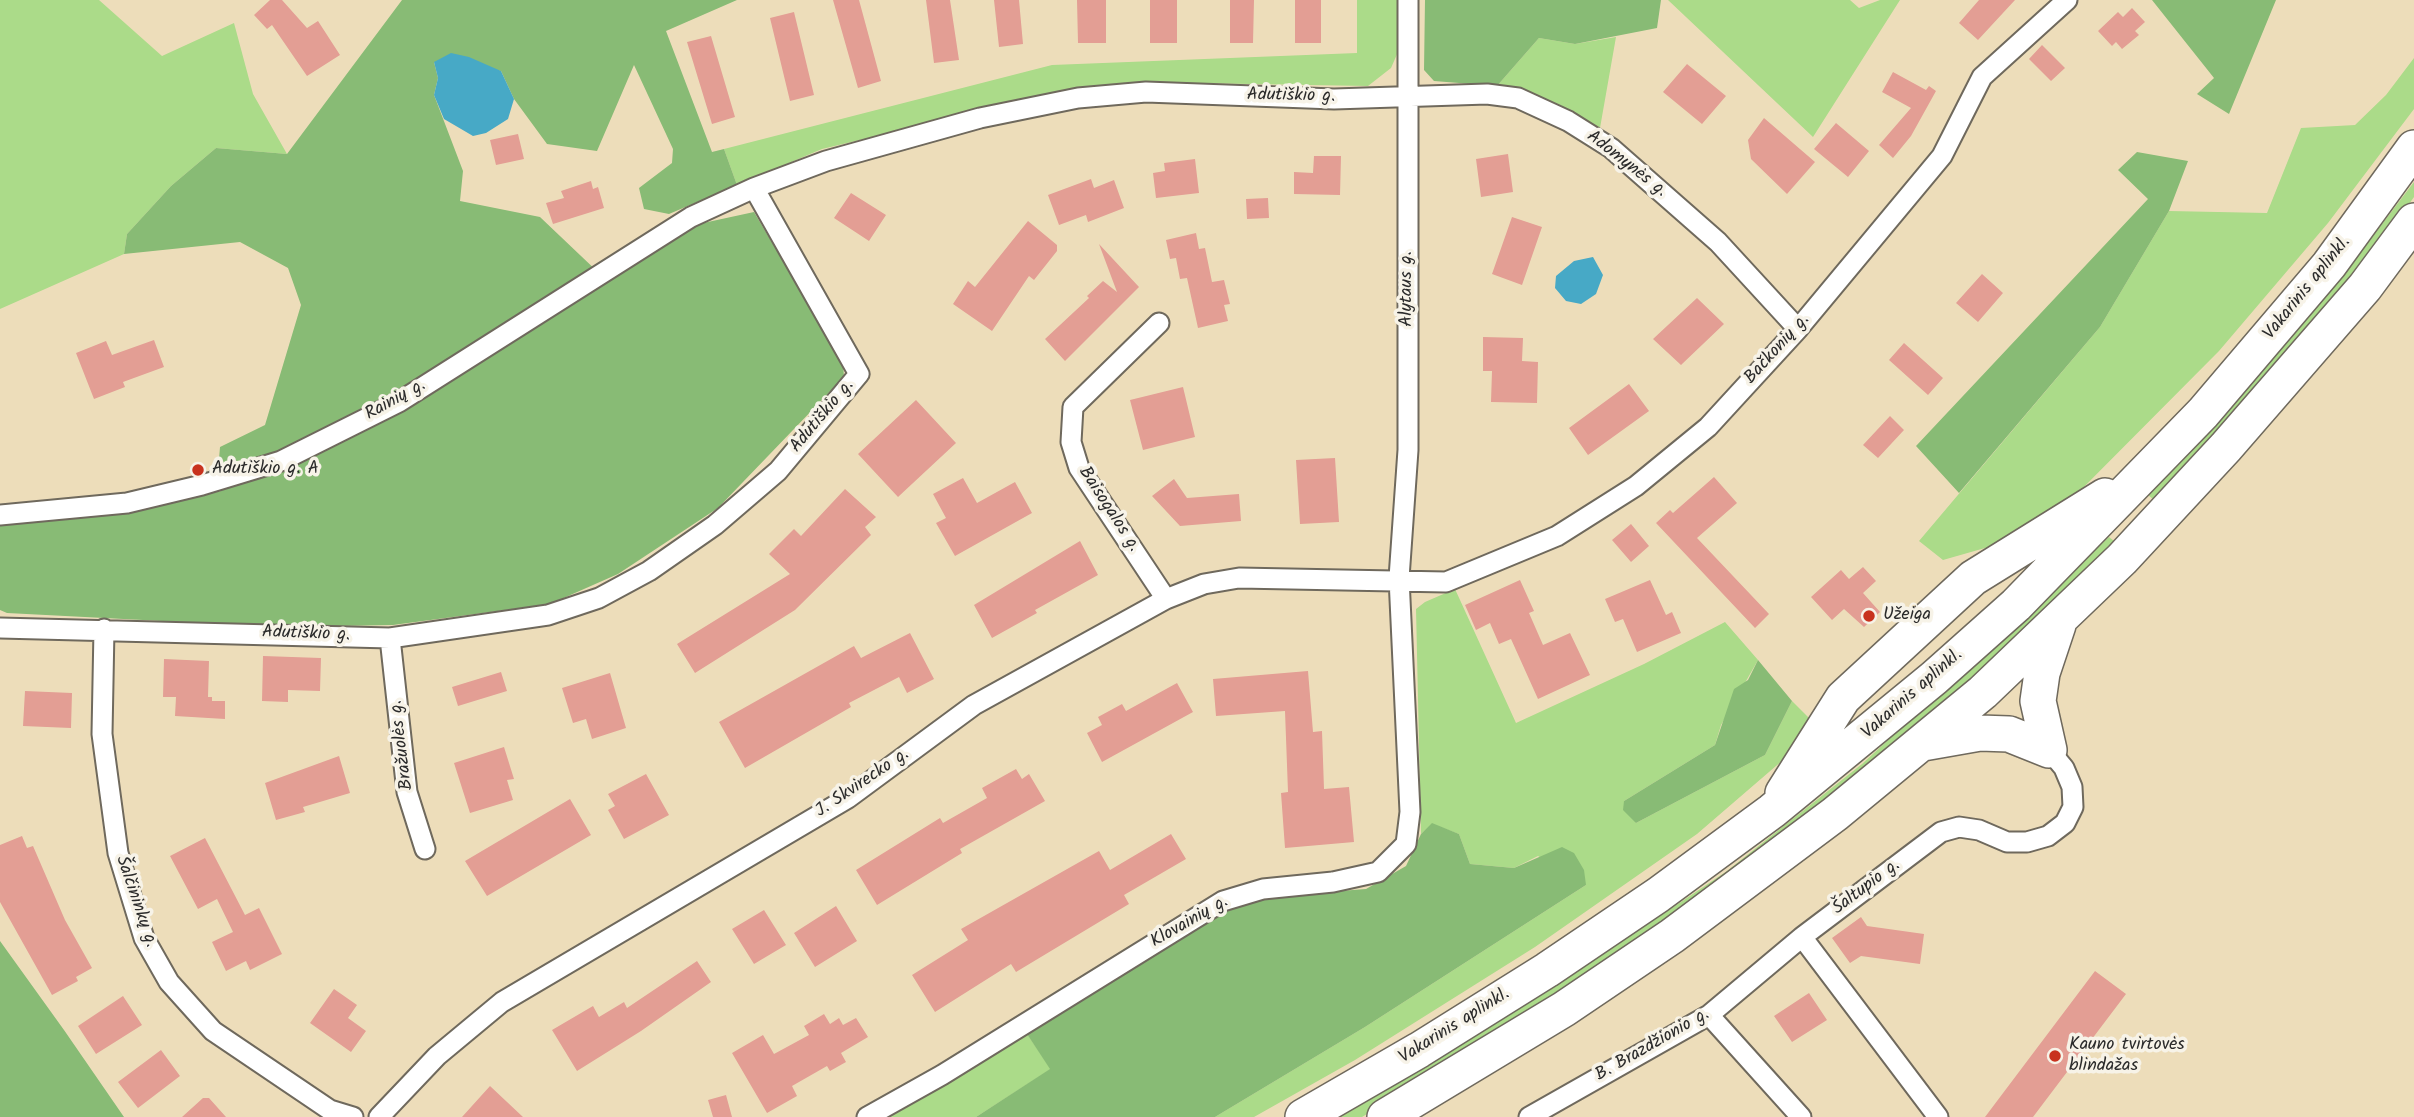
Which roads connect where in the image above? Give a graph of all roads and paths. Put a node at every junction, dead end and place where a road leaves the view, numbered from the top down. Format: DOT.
graph roads {
  1 [pos="1408,0"];
  2 [pos="2067,0"];
  3 [pos="1408,96"];
  4 [pos="2414,148"];
  5 [pos="754,188"];
  6 [pos="2414,221"];
  7 [pos="1159,323"];
  8 [pos="1798,329"];
  9 [pos="2152,467"];
  10 [pos="0,515"];
  11 [pos="1399,578"];
  12 [pos="1166,599"];
  13 [pos="2060,618"];
  14 [pos="0,628"];
  15 [pos="103,629"];
  16 [pos="390,638"];
  17 [pos="1922,743"];
  18 [pos="2049,750"];
  19 [pos="1772,811"];
  20 [pos="425,849"];
  21 [pos="1801,937"];
  22 [pos="1709,1016"];
  23 [pos="353,1117"];
  24 [pos="379,1117"];
  25 [pos="867,1117"];
  26 [pos="1303,1117"];
  27 [pos="1385,1117"];
  28 [pos="1529,1117"];
  29 [pos="1801,1117"];
  30 [pos="1938,1117"];
  1 -- 3 [label="street, Alytaus g."];
  2 -- 8 [label="street, Bačkonių g."];
  3 -- 5 [label="street, Adutiškio g."];
  3 -- 8 [label="street, Adomynės g."];
  3 -- 11 [label="street, Alytaus g."];
  4 -- 9 [label="highway, Vakarinis aplinkl."];
  5 -- 10 [label="street, Rainių g."];
  5 -- 16 [label="street, Adutiškio g."];
  6 -- 13 [label="highway"];
  7 -- 12 [label="street, Baisogalos g."];
  8 -- 11 [label="street, Bačkonių g."];
  9 -- 19 [label="highway, Vakarinis aplinkl."];
  9 -- 19 [label="highway"];
  11 -- 12 [label="street, J. Skvirecko g."];
  11 -- 25 [label="street, Klovainių g."];
  12 -- 24 [label="street, J. Skvirecko g."];
  13 -- 17 [label="highway"];
  13 -- 18 [label="highway"];
  14 -- 15 [label="street, Adutiškio g."];
  15 -- 16 [label="street, Adutiškio g."];
  15 -- 23 [label="street, Šalčininkų g."];
  16 -- 20 [label="street, Bražuolės g."];
  17 -- 18 [label="highway"];
  17 -- 27 [label="highway"];
  18 -- 21 [label="street, Šaltupio g."];
  19 -- 26 [label="highway, Vakarinis aplinkl."];
  21 -- 22 [label="street, B. Brazdžionio g."];
  21 -- 30 [label="street"];
  22 -- 28 [label="street, B. Brazdžionio g."];
  22 -- 29 [label="street"];
}
